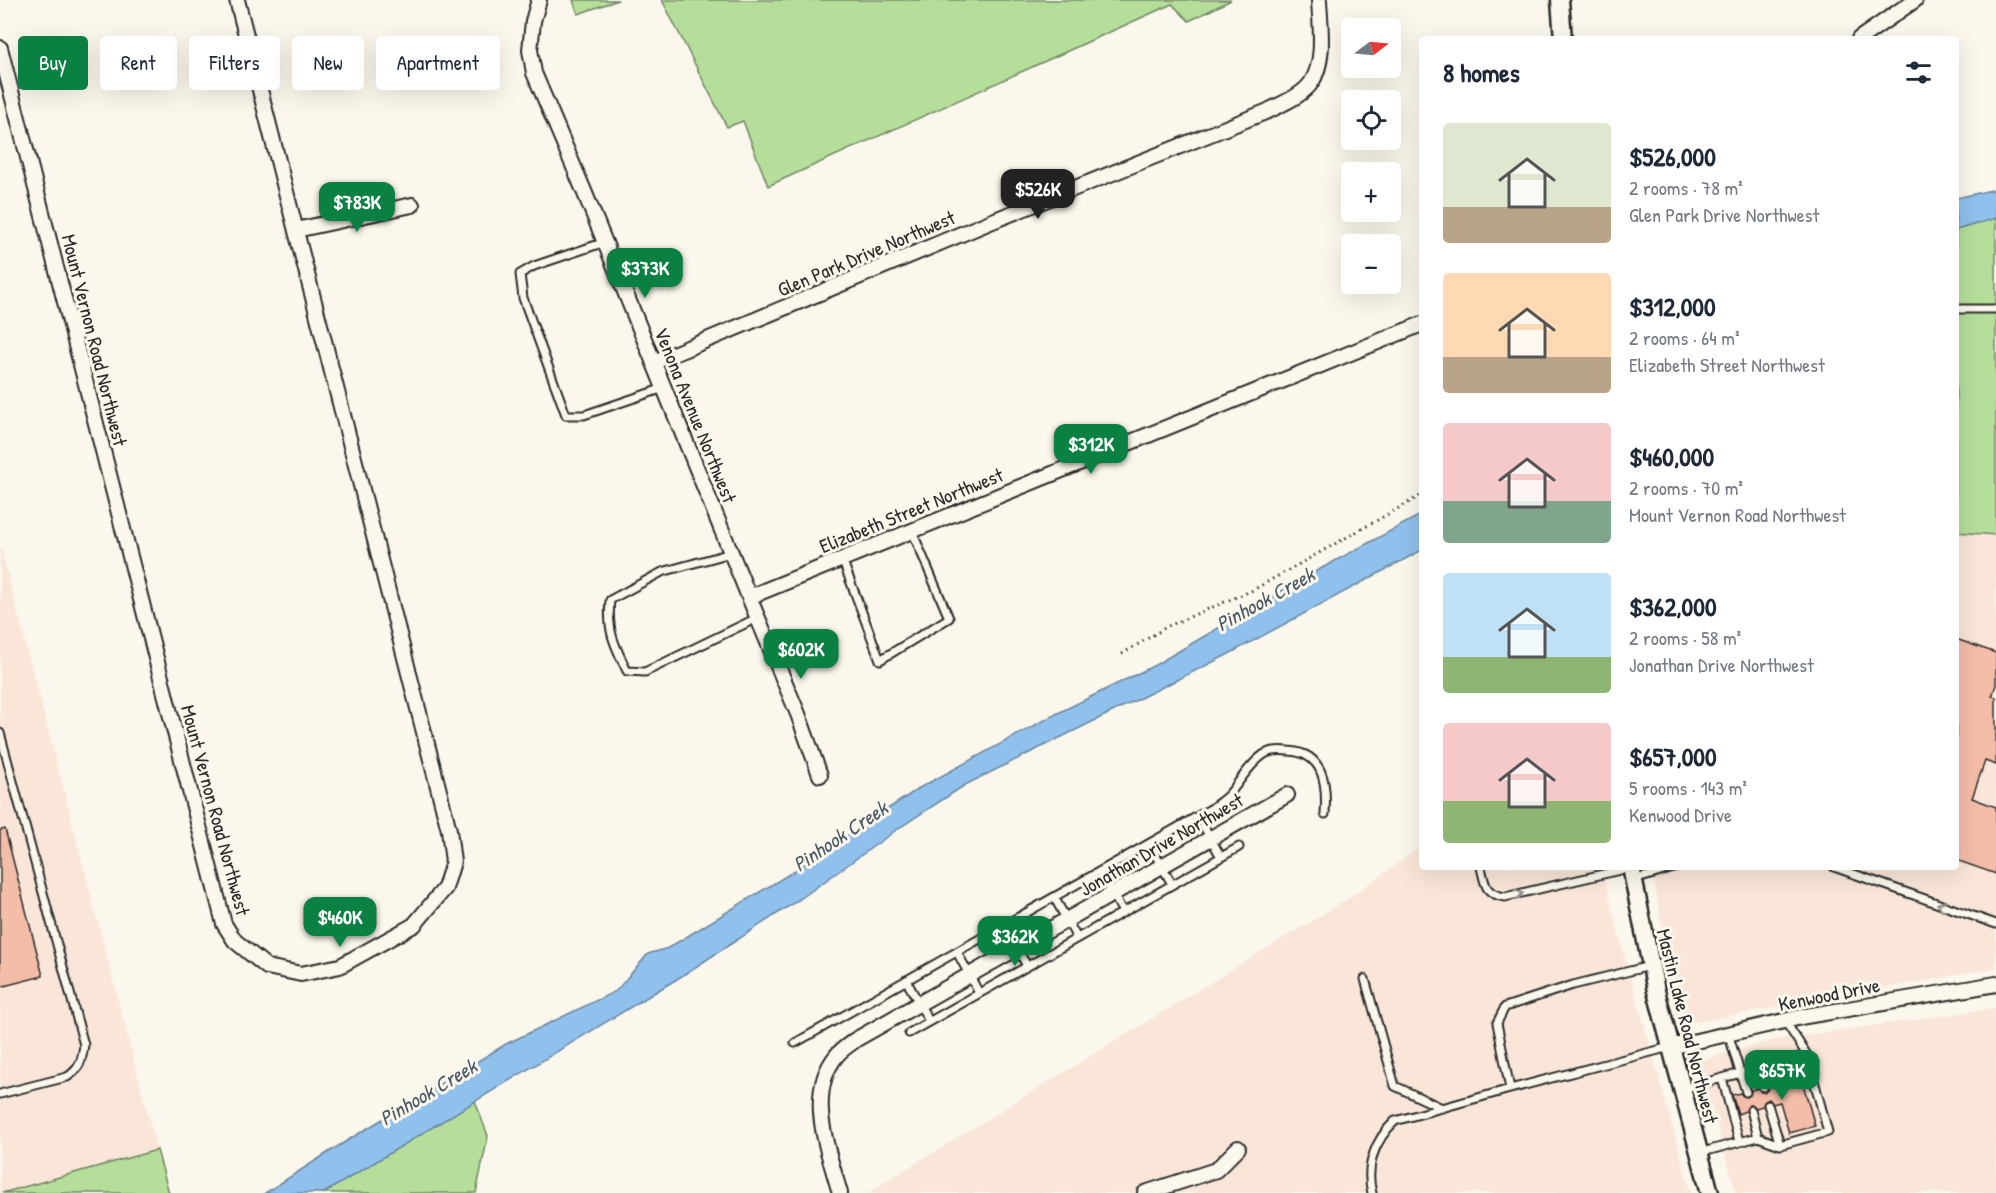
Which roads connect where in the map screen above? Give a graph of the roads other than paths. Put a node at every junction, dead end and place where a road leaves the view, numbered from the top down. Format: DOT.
graph roads {
  1 [pos="237,0"];
  2 [pos="539,0"];
  3 [pos="1319,0"];
  4 [pos="1560,0"];
  5 [pos="1915,0"];
  6 [pos="1563,36"];
  7 [pos="1863,36"];
  8 [pos="0,48"];
  9 [pos="412,205"];
  10 [pos="296,230"];
  11 [pos="605,242"];
  12 [pos="1959,309"];
  13 [pos="1996,309"];
  14 [pos="1419,325"];
  15 [pos="654,362"];
  16 [pos="664,388"];
  17 [pos="912,531"];
  18 [pos="731,553"];
  19 [pos="842,559"];
  20 [pos="749,597"];
  21 [pos="758,618"];
  22 [pos="0,733"];
  23 [pos="820,775"];
  24 [pos="1287,795"];
  25 [pos="1325,814"];
  26 [pos="1198,816"];
  27 [pos="1211,838"];
  28 [pos="1149,844"];
  29 [pos="1239,846"];
  30 [pos="1221,857"];
  31 [pos="1161,866"];
  32 [pos="1482,870"];
  33 [pos="1649,870"];
  34 [pos="1843,870"];
  35 [pos="1100,871"];
  36 [pos="1631,872"];
  37 [pos="1172,884"];
  38 [pos="1113,894"];
  39 [pos="1054,897"];
  40 [pos="1123,912"];
  41 [pos="1067,920"];
  42 [pos="1996,924"];
  43 [pos="1004,925"];
  44 [pos="1077,938"];
  45 [pos="1017,948"];
  46 [pos="957,952"];
  47 [pos="1027,966"];
  48 [pos="1650,966"];
  49 [pos="969,975"];
  50 [pos="1365,979"];
  51 [pos="906,980"];
  52 [pos="1996,984"];
  53 [pos="980,993"];
  54 [pos="919,1003"];
  55 [pos="1785,1021"];
  56 [pos="929,1022"];
  57 [pos="909,1033"];
  58 [pos="1728,1033"];
  59 [pos="795,1043"];
  60 [pos="1670,1047"];
  61 [pos="1807,1055"];
  62 [pos="1759,1068"];
  63 [pos="1740,1073"];
  64 [pos="1722,1078"];
  65 [pos="1763,1087"];
  66 [pos="1510,1089"];
  67 [pos="1681,1089"];
  68 [pos="1746,1092"];
  69 [pos="0,1094"];
  70 [pos="1768,1105"];
  71 [pos="1442,1108"];
  72 [pos="1751,1110"];
  73 [pos="1758,1137"];
  74 [pos="1739,1141"];
  75 [pos="1780,1145"];
  76 [pos="1238,1148"];
  77 [pos="1699,1153"];
  78 [pos="840,1193"];
  79 [pos="1145,1193"];
  80 [pos="1372,1193"];
  81 [pos="1710,1193"];
  1 -- 10 [label="street, Mount Vernon Road Northwest"];
  2 -- 11 [label="street, Venona Avenue Northwest"];
  3 -- 15 [label="street, Glen Park Drive Northwest"];
  4 -- 6 [label="street"];
  5 -- 7 [label="street"];
  8 -- 10 [label="street, Mount Vernon Road Northwest"];
  9 -- 10 [label="street"];
  11 -- 15 [label="street, Venona Avenue Northwest"];
  11 -- 16 [label="lane"];
  12 -- 13 [label="lane"];
  14 -- 17 [label="street, Elizabeth Street Northwest"];
  15 -- 16 [label="street, Venona Avenue Northwest"];
  16 -- 18 [label="street, Venona Avenue Northwest"];
  17 -- 19 [label="street, Elizabeth Street Northwest"];
  17 -- 19 [label="lane"];
  18 -- 20 [label="street, Venona Avenue Northwest"];
  18 -- 21 [label="lane"];
  19 -- 20 [label="street, Elizabeth Street Northwest"];
  20 -- 21 [label="street, Venona Avenue Northwest"];
  21 -- 23 [label="street, Venona Avenue Northwest"];
  22 -- 69 [label="lane"];
  24 -- 27 [label="street, Jonathan Drive Northwest"];
  25 -- 26 [label="lane"];
  26 -- 27 [label="lane"];
  26 -- 28 [label="lane"];
  27 -- 30 [label="lane"];
  27 -- 31 [label="street, Jonathan Drive Northwest"];
  28 -- 31 [label="lane"];
  28 -- 35 [label="lane"];
  29 -- 30 [label="lane"];
  30 -- 37 [label="lane"];
  31 -- 37 [label="lane"];
  31 -- 38 [label="street, Jonathan Drive Northwest"];
  32 -- 36 [label="lane, one-way"];
  33 -- 36 [label="lane"];
  42 -- 34 [label="lane, one-way"];
  35 -- 38 [label="lane"];
  35 -- 39 [label="lane"];
  36 -- 48 [label="street, Mastin Lake Road Northwest"];
  37 -- 40 [label="lane"];
  38 -- 40 [label="lane"];
  38 -- 41 [label="street, Jonathan Drive Northwest"];
  39 -- 41 [label="lane"];
  39 -- 43 [label="lane"];
  40 -- 44 [label="lane"];
  41 -- 44 [label="lane"];
  41 -- 45 [label="street, Jonathan Drive Northwest"];
  43 -- 45 [label="lane"];
  43 -- 46 [label="lane"];
  44 -- 47 [label="lane"];
  45 -- 47 [label="lane"];
  45 -- 49 [label="street, Jonathan Drive Northwest"];
  46 -- 49 [label="lane"];
  46 -- 51 [label="lane"];
  47 -- 53 [label="lane"];
  48 -- 60 [label="street, Mastin Lake Road Northwest"];
  48 -- 66 [label="lane"];
  49 -- 53 [label="lane"];
  49 -- 54 [label="street, Jonathan Drive Northwest"];
  50 -- 71 [label="lane"];
  51 -- 54 [label="lane"];
  51 -- 59 [label="lane"];
  52 -- 55 [label="street, Kenwood Drive"];
  53 -- 56 [label="lane"];
  54 -- 56 [label="lane"];
  54 -- 78 [label="street, Jonathan Drive Northwest"];
  55 -- 58 [label="street, Kenwood Drive"];
  55 -- 61 [label="lane"];
  56 -- 57 [label="lane"];
  58 -- 60 [label="street, Kenwood Drive"];
  58 -- 63 [label="lane"];
  60 -- 66 [label="lane"];
  60 -- 67 [label="street, Mastin Lake Road Northwest"];
  61 -- 62 [label="lane"];
  61 -- 75 [label="lane"];
  62 -- 63 [label="lane"];
  62 -- 65 [label="lane"];
  63 -- 64 [label="lane"];
  63 -- 68 [label="lane"];
  64 -- 67 [label="lane"];
  64 -- 74 [label="lane"];
  66 -- 71 [label="lane"];
  67 -- 77 [label="street, Mastin Lake Road Northwest"];
  70 -- 75 [label="lane"];
  71 -- 80 [label="lane"];
  72 -- 73 [label="lane"];
  73 -- 74 [label="lane"];
  73 -- 75 [label="lane"];
  74 -- 77 [label="lane"];
  76 -- 79 [label="street"];
  77 -- 81 [label="street, Mastin Lake Road Northwest"];
}
